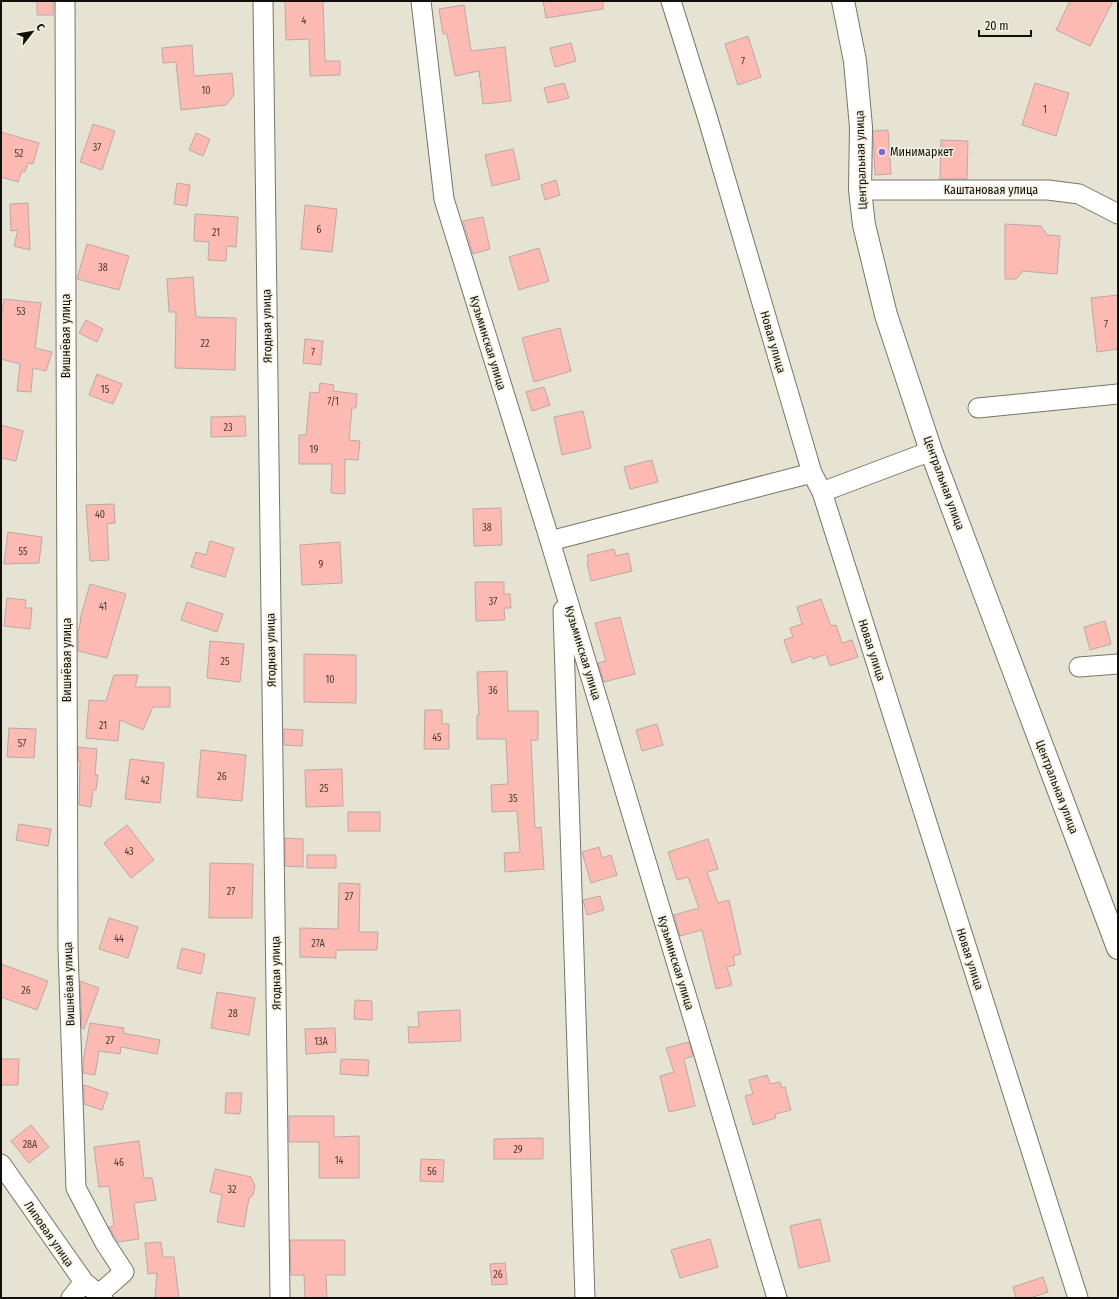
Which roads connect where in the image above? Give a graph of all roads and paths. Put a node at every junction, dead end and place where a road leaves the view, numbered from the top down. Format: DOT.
graph roads {
  1 [pos="65,1"];
  2 [pos="263,1"];
  3 [pos="421,1"];
  4 [pos="671,1"];
  5 [pos="843,1"];
  6 [pos="860,190"];
  7 [pos="1118,214"];
  8 [pos="1118,394"];
  9 [pos="978,408"];
  10 [pos="931,452"];
  11 [pos="812,473"];
  12 [pos="822,492"];
  13 [pos="550,542"];
  14 [pos="562,584"];
  15 [pos="1118,664"];
  16 [pos="1079,667"];
  17 [pos="1117,943"];
  18 [pos="1,1164"];
  19 [pos="84,1282"];
  20 [pos="101,1296"];
  21 [pos="71,1298"];
  22 [pos="280,1298"];
  23 [pos="585,1298"];
  24 [pos="777,1298"];
  25 [pos="1078,1298"];
  1 -- 20 [label="street, Вишнёвая улица"];
  2 -- 22 [label="street, Ягодная улица"];
  3 -- 13 [label="street, Кузьминская улица"];
  4 -- 11 [label="street, Новая улица"];
  5 -- 6 [label="street, Центральная улица"];
  6 -- 7 [label="street, Каштановая улица"];
  6 -- 10 [label="street, Центральная улица"];
  8 -- 9 [label="street"];
  10 -- 12 [label="street"];
  10 -- 17 [label="street, Центральная улица"];
  11 -- 12 [label="street, Новая улица"];
  11 -- 13 [label="street"];
  12 -- 25 [label="street, Новая улица"];
  13 -- 14 [label="street, Кузьминская улица"];
  14 -- 23 [label="street"];
  14 -- 24 [label="street, Кузьминская улица"];
  15 -- 16 [label="street"];
  18 -- 19 [label="street, Липовая улица"];
  19 -- 20 [label="street, Липовая улица"];
  19 -- 21 [label="street"];
}
